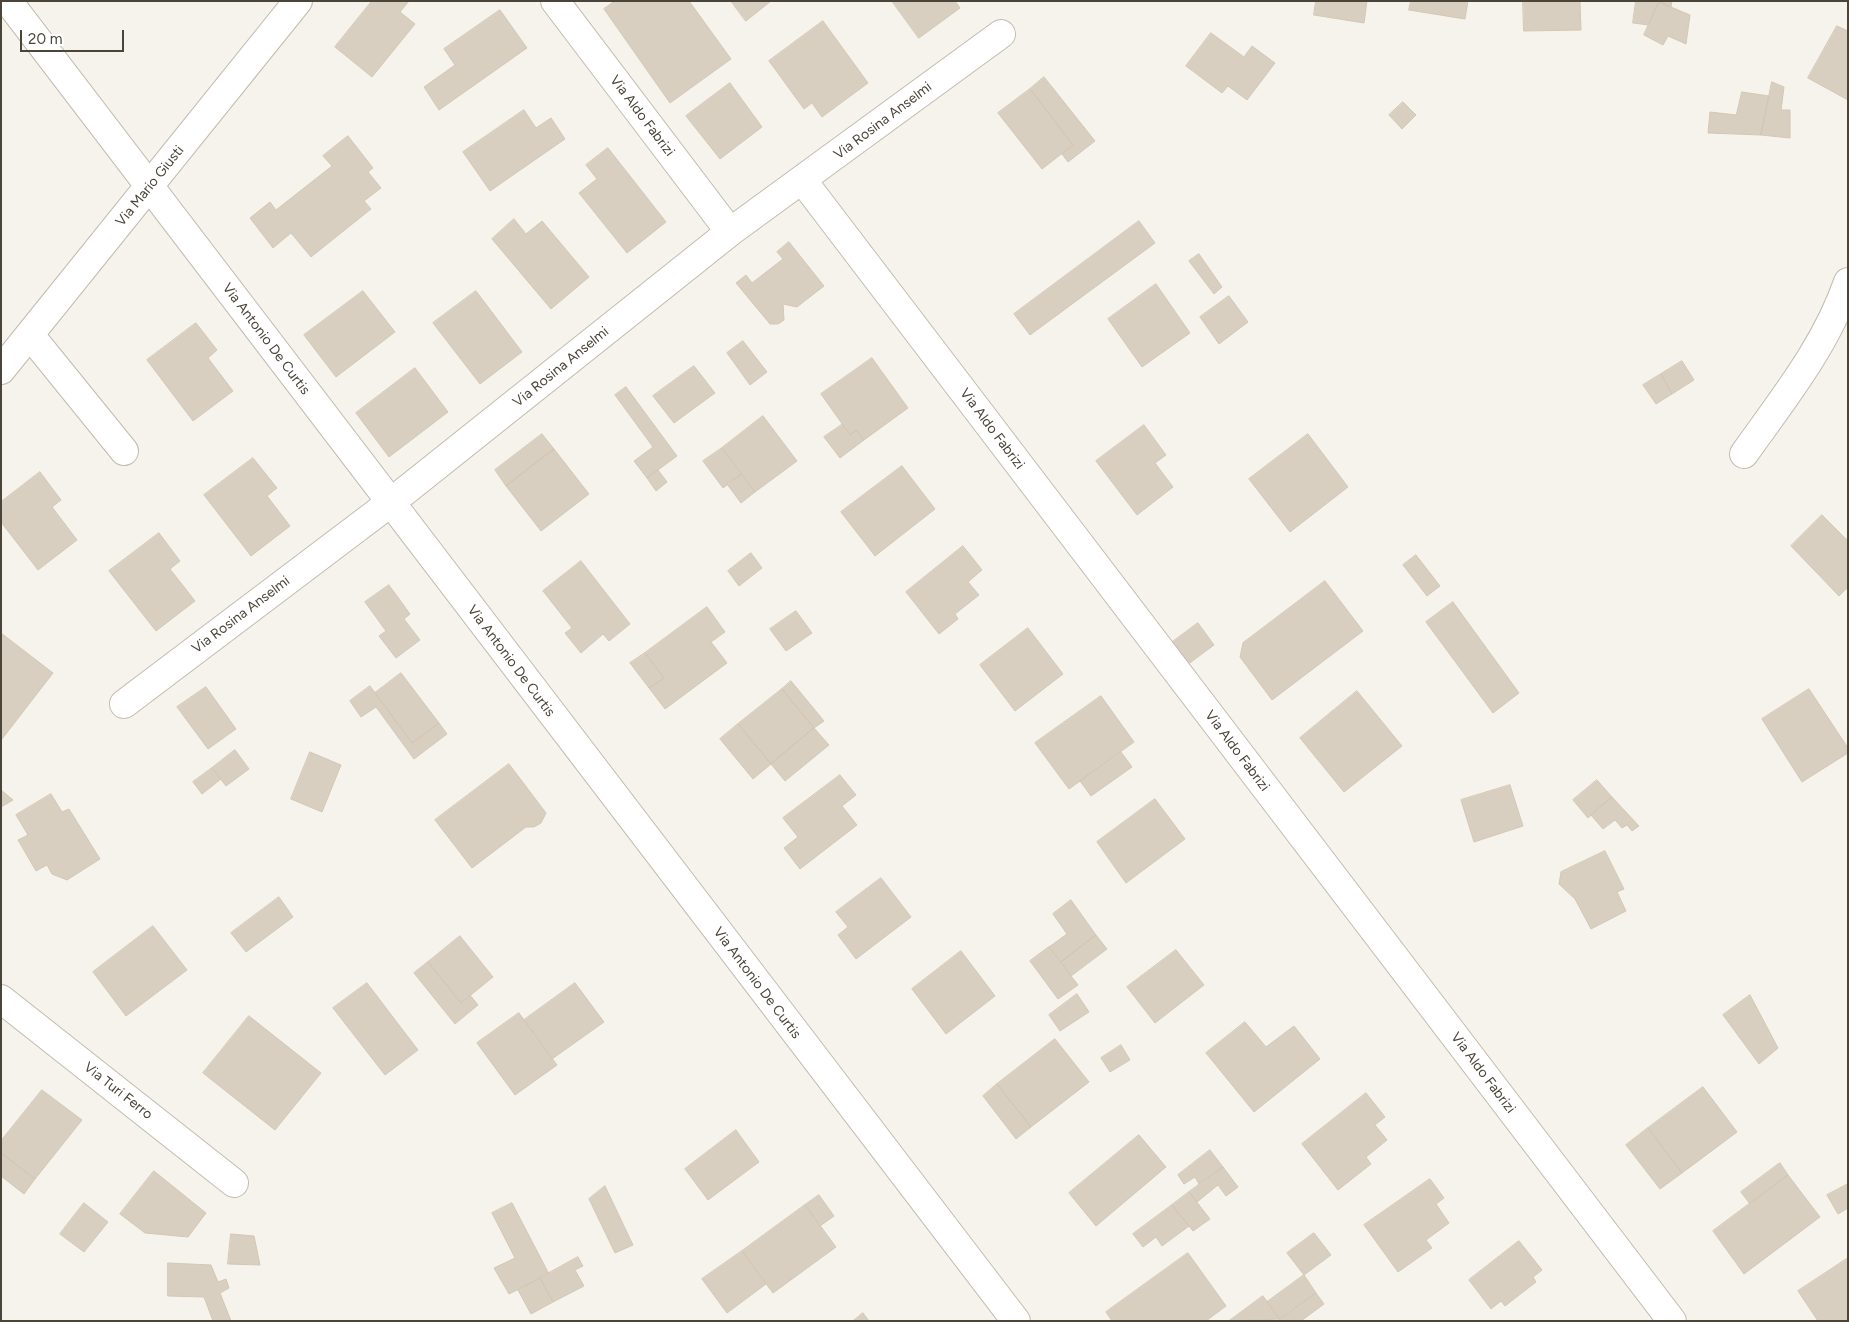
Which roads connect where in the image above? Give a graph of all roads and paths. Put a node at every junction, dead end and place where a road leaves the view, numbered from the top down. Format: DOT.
graph roads {
  1 [pos="8,1"];
  2 [pos="298,1"];
  3 [pos="554,1"];
  4 [pos="1001,34"];
  5 [pos="803,181"];
  6 [pos="150,187"];
  7 [pos="730,232"];
  8 [pos="1848,282"];
  9 [pos="30,335"];
  10 [pos="1,370"];
  11 [pos="124,452"];
  12 [pos="1744,454"];
  13 [pos="390,503"];
  14 [pos="124,704"];
  15 [pos="1,999"];
  16 [pos="234,1183"];
  17 [pos="1016,1321"];
  18 [pos="1672,1321"];
  1 -- 6 [label="street, Via Antonio De Curtis"];
  2 -- 6 [label="street, Via Mario Giusti"];
  3 -- 7 [label="street, Via Aldo Fabrizi"];
  4 -- 5 [label="street, Via Rosina Anselmi"];
  5 -- 7 [label="street, Via Rosina Anselmi"];
  5 -- 18 [label="street, Via Aldo Fabrizi"];
  6 -- 9 [label="street, Via Mario Giusti"];
  6 -- 13 [label="street, Via Antonio De Curtis"];
  7 -- 13 [label="street, Via Rosina Anselmi"];
  8 -- 12 [label="street"];
  9 -- 10 [label="street, Via Mario Giusti"];
  9 -- 11 [label="street"];
  13 -- 14 [label="street, Via Rosina Anselmi"];
  13 -- 17 [label="street, Via Antonio De Curtis"];
  15 -- 16 [label="street, Via Turi Ferro"];
}
